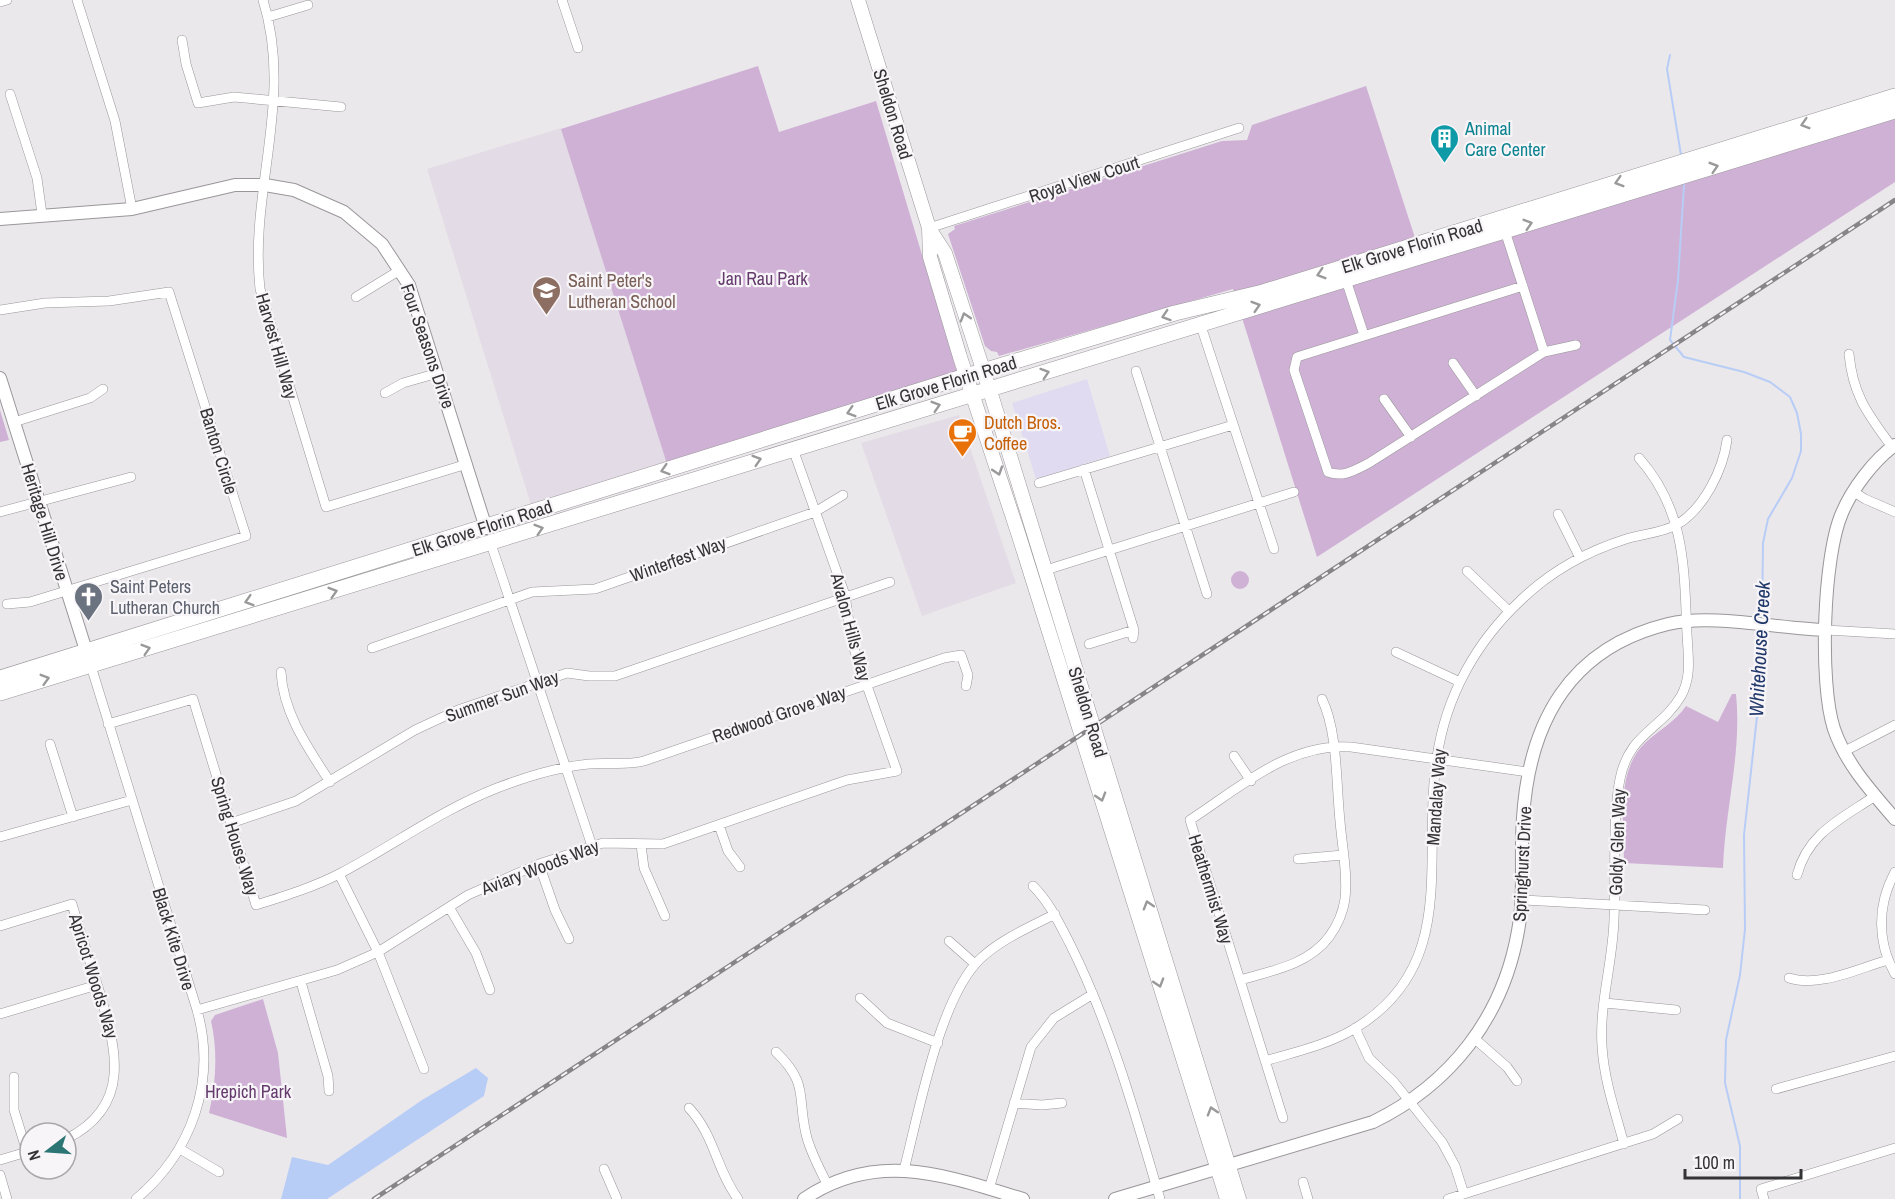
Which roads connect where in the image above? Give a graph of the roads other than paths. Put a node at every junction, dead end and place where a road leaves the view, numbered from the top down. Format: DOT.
graph roads {
  1 [pos="7,0"];
  2 [pos="77,0"];
  3 [pos="262,0"];
  4 [pos="562,0"];
  5 [pos="858,0"];
  6 [pos="0,2"];
  7 [pos="308,5"];
  8 [pos="268,17"];
  9 [pos="182,40"];
  10 [pos="578,48"];
  11 [pos="10,94"];
  12 [pos="1895,96"];
  13 [pos="273,100"];
  14 [pos="341,107"];
  15 [pos="1895,111"];
  16 [pos="1239,128"];
  17 [pos="265,185"];
  18 [pos="132,209"];
  19 [pos="42,214"];
  20 [pos="0,219"];
  21 [pos="1501,225"];
  22 [pos="928,228"];
  23 [pos="400,270"];
  24 [pos="1346,280"];
  25 [pos="1523,286"];
  26 [pos="356,297"];
  27 [pos="1216,303"];
  28 [pos="0,310"];
  29 [pos="1200,323"];
  30 [pos="1364,335"];
  31 [pos="1576,345"];
  32 [pos="1544,352"];
  33 [pos="1849,354"];
  34 [pos="1453,363"];
  35 [pos="1136,371"];
  36 [pos="984,372"];
  37 [pos="438,373"];
  38 [pos="967,377"];
  39 [pos="0,378"];
  40 [pos="103,389"];
  41 [pos="990,391"];
  42 [pos="385,393"];
  43 [pos="973,395"];
  44 [pos="1476,396"];
  45 [pos="1384,399"];
  46 [pos="14,422"];
  47 [pos="1233,425"];
  48 [pos="1411,437"];
  49 [pos="1727,440"];
  50 [pos="1894,446"];
  51 [pos="1160,447"];
  52 [pos="793,449"];
  53 [pos="1639,458"];
  54 [pos="467,464"];
  55 [pos="1084,469"];
  56 [pos="131,477"];
  57 [pos="1039,483"];
  58 [pos="1294,492"];
  59 [pos="1854,492"];
  60 [pos="843,495"];
  61 [pos="39,503"];
  62 [pos="1259,503"];
  63 [pos="0,512"];
  64 [pos="815,512"];
  65 [pos="1895,512"];
  66 [pos="1558,514"];
  67 [pos="512,518"];
  68 [pos="1677,525"];
  69 [pos="1184,527"];
  70 [pos="486,528"];
  71 [pos="1019,537"];
  72 [pos="490,544"];
  73 [pos="1274,549"];
  74 [pos="1110,550"];
  75 [pos="1580,558"];
  76 [pos="1046,570"];
  77 [pos="1467,571"];
  78 [pos="396,572"];
  79 [pos="890,582"];
  80 [pos="67,591"];
  81 [pos="1207,594"];
  82 [pos="845,595"];
  83 [pos="1054,598"];
  84 [pos="507,601"];
  85 [pos="8,604"];
  86 [pos="1509,611"];
  87 [pos="1687,623"];
  88 [pos="1826,630"];
  89 [pos="1895,634"];
  90 [pos="1089,644"];
  91 [pos="372,648"];
  92 [pos="1396,652"];
  93 [pos="89,659"];
  94 [pos="281,672"];
  95 [pos="0,678"];
  96 [pos="536,682"];
  97 [pos="1460,682"];
  98 [pos="866,683"];
  99 [pos="966,686"];
  100 [pos="0,693"];
  101 [pos="1322,699"];
  102 [pos="108,724"];
  103 [pos="1895,725"];
  104 [pos="50,744"];
  105 [pos="1333,746"];
  106 [pos="1844,752"];
  107 [pos="1234,756"];
  108 [pos="1436,759"];
  109 [pos="565,768"];
  110 [pos="897,771"];
  111 [pos="1528,772"];
  112 [pos="1251,781"];
  113 [pos="330,782"];
  114 [pos="1875,796"];
  115 [pos="132,800"];
  116 [pos="73,817"];
  117 [pos="1895,819"];
  118 [pos="231,823"];
  119 [pos="719,825"];
  120 [pos="0,837"];
  121 [pos="641,845"];
  122 [pos="592,846"];
  123 [pos="1343,855"];
  124 [pos="1298,859"];
  125 [pos="539,864"];
  126 [pos="740,867"];
  127 [pos="1895,872"];
  128 [pos="339,874"];
  129 [pos="1797,875"];
  130 [pos="1033,886"];
  131 [pos="1522,900"];
  132 [pos="449,907"];
  133 [pos="1615,907"];
  134 [pos="1705,910"];
  135 [pos="1055,914"];
  136 [pos="665,916"];
  137 [pos="0,926"];
  138 [pos="569,939"];
  139 [pos="949,941"];
  140 [pos="378,952"];
  141 [pos="1888,960"];
  142 [pos="975,964"];
  143 [pos="1895,974"];
  144 [pos="1789,978"];
  145 [pos="1240,980"];
  146 [pos="301,982"];
  147 [pos="97,985"];
  148 [pos="490,990"];
  149 [pos="1093,994"];
  150 [pos="860,998"];
  151 [pos="1605,1003"];
  152 [pos="196,1010"];
  153 [pos="1676,1010"];
  154 [pos="0,1014"];
  155 [pos="1355,1028"];
  156 [pos="1475,1039"];
  157 [pos="938,1043"];
  158 [pos="776,1052"];
  159 [pos="1895,1056"];
  160 [pos="1265,1061"];
  161 [pos="424,1069"];
  162 [pos="14,1077"];
  163 [pos="1517,1081"];
  164 [pos="1776,1089"];
  165 [pos="329,1091"];
  166 [pos="1014,1103"];
  167 [pos="1062,1103"];
  168 [pos="1408,1103"];
  169 [pos="689,1108"];
  170 [pos="1283,1118"];
  171 [pos="1678,1119"];
  172 [pos="18,1121"];
  173 [pos="78,1132"];
  174 [pos="1624,1144"];
  175 [pos="1895,1148"];
  176 [pos="180,1149"];
  177 [pos="18,1154"];
  178 [pos="0,1160"];
  179 [pos="1224,1168"];
  180 [pos="604,1169"];
  181 [pos="904,1170"];
  182 [pos="219,1172"];
  183 [pos="0,1175"];
  184 [pos="1303,1182"];
  185 [pos="828,1186"];
  186 [pos="989,1189"];
  187 [pos="1158,1193"];
  188 [pos="1464,1194"];
  189 [pos="7,1199"];
  190 [pos="136,1199"];
  191 [pos="617,1199"];
  192 [pos="738,1199"];
  193 [pos="804,1199"];
  194 [pos="1023,1199"];
  195 [pos="1116,1199"];
  196 [pos="1227,1199"];
  197 [pos="1239,1199"];
  198 [pos="1308,1199"];
  199 [pos="1448,1199"];
  200 [pos="1764,1199"];
  1 -- 6 [label="street"];
  2 -- 18 [label="street"];
  3 -- 8 [label="street, Harvest Hill Way"];
  4 -- 10 [label="street"];
  5 -- 22 [label="main road, Sheldon Road"];
  7 -- 8 [label="street"];
  8 -- 13 [label="street, Harvest Hill Way"];
  9 -- 13 [label="street"];
  11 -- 19 [label="street"];
  12 -- 21 [label="main road, Elk Grove Florin Road, one-way"];
  13 -- 14 [label="street"];
  13 -- 17 [label="street, Harvest Hill Way"];
  21 -- 15 [label="main road, Elk Grove Florin Road, one-way"];
  16 -- 22 [label="street, Royal View Court"];
  17 -- 18 [label="street, Four Seasons Drive"];
  17 -- 23 [label="street, Four Seasons Drive"];
  17 -- 54 [label="street, Harvest Hill Way"];
  18 -- 19 [label="street, Four Seasons Drive"];
  19 -- 20 [label="street, Four Seasons Drive"];
  21 -- 24 [label="main road, Elk Grove Florin Road"];
  21 -- 25 [label="street"];
  21 -- 27 [label="main road, Elk Grove Florin Road, one-way"];
  36 -- 22 [label="main road, Sheldon Road, one-way"];
  22 -- 38 [label="main road, Sheldon Road"];
  23 -- 26 [label="street"];
  23 -- 37 [label="street, Four Seasons Drive"];
  29 -- 24 [label="main road, Elk Grove Florin Road, one-way"];
  24 -- 30 [label="street"];
  25 -- 30 [label="street"];
  25 -- 32 [label="street"];
  27 -- 29 [label="main road"];
  27 -- 36 [label="main road, Elk Grove Florin Road, one-way"];
  28 -- 80 [label="street, Banton Circle"];
  41 -- 29 [label="main road, Elk Grove Florin Road, one-way"];
  29 -- 47 [label="street"];
  30 -- 48 [label="street"];
  31 -- 32 [label="street"];
  32 -- 44 [label="street"];
  33 -- 50 [label="street"];
  34 -- 44 [label="street"];
  35 -- 51 [label="street"];
  36 -- 38 [label="main road, Elk Grove Florin Road"];
  36 -- 41 [label="main road, Sheldon Road"];
  37 -- 42 [label="street"];
  37 -- 54 [label="street, Four Seasons Drive"];
  38 -- 43 [label="main road, Sheldon Road"];
  38 -- 67 [label="main road, Elk Grove Florin Road, one-way"];
  39 -- 46 [label="street, Heritage Hill Drive"];
  40 -- 46 [label="street"];
  41 -- 43 [label="main road, Elk Grove Florin Road"];
  41 -- 76 [label="main road, Sheldon Road"];
  52 -- 43 [label="main road, Elk Grove Florin Road, one-way"];
  43 -- 71 [label="main road, Sheldon Road, one-way"];
  44 -- 48 [label="street"];
  45 -- 48 [label="street"];
  46 -- 61 [label="street, Heritage Hill Drive"];
  47 -- 51 [label="street"];
  47 -- 62 [label="street"];
  49 -- 68 [label="street"];
  50 -- 59 [label="street"];
  51 -- 55 [label="street"];
  51 -- 69 [label="street"];
  52 -- 64 [label="street, Avalon Hills Way"];
  72 -- 52 [label="main road, Elk Grove Florin Road, one-way"];
  53 -- 68 [label="street, Goldy Glen Way"];
  54 -- 70 [label="street, Four Seasons Drive"];
  55 -- 57 [label="street"];
  55 -- 74 [label="street"];
  56 -- 61 [label="street"];
  58 -- 62 [label="street"];
  59 -- 65 [label="street"];
  59 -- 88 [label="street"];
  60 -- 64 [label="street, Winterfest Way"];
  61 -- 63 [label="street"];
  61 -- 80 [label="street, Heritage Hill Drive"];
  62 -- 69 [label="street"];
  62 -- 73 [label="street"];
  64 -- 82 [label="street, Avalon Hills Way"];
  64 -- 84 [label="street, Winterfest Way"];
  66 -- 75 [label="street"];
  67 -- 70 [label="main road, Elk Grove Florin Road"];
  67 -- 72 [label="main road"];
  68 -- 75 [label="street, Mandalay Way"];
  68 -- 87 [label="street, Goldy Glen Way"];
  69 -- 74 [label="street"];
  69 -- 81 [label="street"];
  70 -- 78 [label="main road"];
  70 -- 93 [label="main road, Elk Grove Florin Road, one-way"];
  71 -- 83 [label="main road"];
  71 -- 179 [label="main road, Sheldon Road, one-way"];
  72 -- 78 [label="main road, Elk Grove Florin Road"];
  72 -- 84 [label="street"];
  74 -- 76 [label="street"];
  74 -- 90 [label="street"];
  75 -- 86 [label="street, Mandalay Way"];
  76 -- 83 [label="main road, Sheldon Road"];
  77 -- 86 [label="street"];
  93 -- 78 [label="main road, Elk Grove Florin Road, one-way"];
  79 -- 82 [label="street, Summer Sun Way"];
  80 -- 85 [label="street, Banton Circle"];
  80 -- 93 [label="street, Heritage Hill Drive"];
  82 -- 96 [label="street, Summer Sun Way"];
  82 -- 98 [label="street, Avalon Hills Way"];
  179 -- 83 [label="main road, Sheldon Road, one-way"];
  84 -- 91 [label="street, Winterfest Way"];
  84 -- 96 [label="street"];
  86 -- 97 [label="street, Mandalay Way"];
  87 -- 88 [label="street, Springhurst Drive"];
  87 -- 111 [label="street, Springhurst Drive"];
  87 -- 133 [label="street, Goldy Glen Way"];
  88 -- 89 [label="street"];
  88 -- 106 [label="street"];
  92 -- 97 [label="street"];
  93 -- 95 [label="main road, Elk Grove Florin Road"];
  100 -- 93 [label="main road, Elk Grove Florin Road, one-way"];
  93 -- 102 [label="street, Black Kite Drive"];
  94 -- 113 [label="street"];
  96 -- 109 [label="street"];
  96 -- 113 [label="street, Summer Sun Way"];
  97 -- 108 [label="street, Mandalay Way"];
  98 -- 99 [label="street, Redwood Grove Way"];
  98 -- 109 [label="street, Redwood Grove Way"];
  98 -- 110 [label="street, Avalon Hills Way"];
  101 -- 105 [label="street"];
  102 -- 115 [label="street, Black Kite Drive"];
  102 -- 118 [label="street, Spring House Way"];
  103 -- 106 [label="street"];
  104 -- 116 [label="street"];
  105 -- 108 [label="street, Heathermist Way"];
  105 -- 112 [label="street, Heathermist Way"];
  105 -- 123 [label="street"];
  106 -- 114 [label="street"];
  107 -- 112 [label="street"];
  108 -- 111 [label="street, Heathermist Way"];
  108 -- 155 [label="street, Mandalay Way"];
  109 -- 122 [label="street"];
  109 -- 128 [label="street, Spring House Way"];
  110 -- 119 [label="street, Aviary Woods Way"];
  111 -- 131 [label="street, Springhurst Drive"];
  112 -- 145 [label="street, Heathermist Way"];
  113 -- 118 [label="street, Summer Sun Way"];
  114 -- 117 [label="street"];
  114 -- 129 [label="street"];
  115 -- 116 [label="street"];
  115 -- 152 [label="street, Black Kite Drive"];
  116 -- 120 [label="street"];
  118 -- 128 [label="street, Spring House Way"];
  119 -- 121 [label="street, Aviary Woods Way"];
  119 -- 126 [label="street"];
  121 -- 122 [label="street, Aviary Woods Way"];
  121 -- 136 [label="street"];
  122 -- 125 [label="street, Aviary Woods Way"];
  123 -- 124 [label="street"];
  123 -- 145 [label="street"];
  125 -- 132 [label="street, Aviary Woods Way"];
  125 -- 138 [label="street"];
  127 -- 141 [label="street"];
  128 -- 140 [label="street"];
  130 -- 135 [label="street"];
  131 -- 133 [label="street"];
  131 -- 156 [label="street, Springhurst Drive"];
  132 -- 140 [label="street, Aviary Woods Way"];
  132 -- 148 [label="street"];
  133 -- 134 [label="street"];
  133 -- 151 [label="street, Goldy Glen Way"];
  135 -- 142 [label="street"];
  135 -- 149 [label="street"];
  137 -- 147 [label="street, Apricot Woods Way"];
  139 -- 142 [label="street"];
  140 -- 146 [label="street, Aviary Woods Way"];
  140 -- 161 [label="street"];
  141 -- 143 [label="street"];
  141 -- 144 [label="street"];
  142 -- 157 [label="street"];
  145 -- 160 [label="street, Heathermist Way"];
  146 -- 152 [label="street, Aviary Woods Way"];
  146 -- 165 [label="street"];
  147 -- 154 [label="street"];
  147 -- 173 [label="street, Apricot Woods Way"];
  149 -- 166 [label="street"];
  149 -- 187 [label="street"];
  150 -- 157 [label="street"];
  151 -- 153 [label="street"];
  151 -- 174 [label="street, Goldy Glen Way"];
  152 -- 176 [label="street, Black Kite Drive"];
  155 -- 160 [label="street, Mandalay Way"];
  155 -- 168 [label="street"];
  156 -- 163 [label="street"];
  156 -- 168 [label="street, Springhurst Drive"];
  157 -- 181 [label="street"];
  158 -- 185 [label="street"];
  159 -- 164 [label="street"];
  160 -- 170 [label="street, Heathermist Way"];
  162 -- 172 [label="street"];
  166 -- 167 [label="street"];
  166 -- 186 [label="street"];
  168 -- 179 [label="street, Springhurst Drive"];
  168 -- 188 [label="street"];
  169 -- 192 [label="street"];
  171 -- 174 [label="street"];
  174 -- 188 [label="street"];
  175 -- 200 [label="street"];
  176 -- 182 [label="street"];
  176 -- 190 [label="street, Black Kite Drive"];
  177 -- 178 [label="street"];
  179 -- 187 [label="street, Springhurst Drive"];
  179 -- 196 [label="main road, Sheldon Road"];
  179 -- 197 [label="main road, Sheldon Road"];
  180 -- 191 [label="street"];
  181 -- 185 [label="street"];
  181 -- 186 [label="street"];
  183 -- 189 [label="street"];
  184 -- 198 [label="street"];
  185 -- 193 [label="street"];
  186 -- 194 [label="street"];
  187 -- 195 [label="street, Springhurst Drive"];
  188 -- 199 [label="street"];
}
